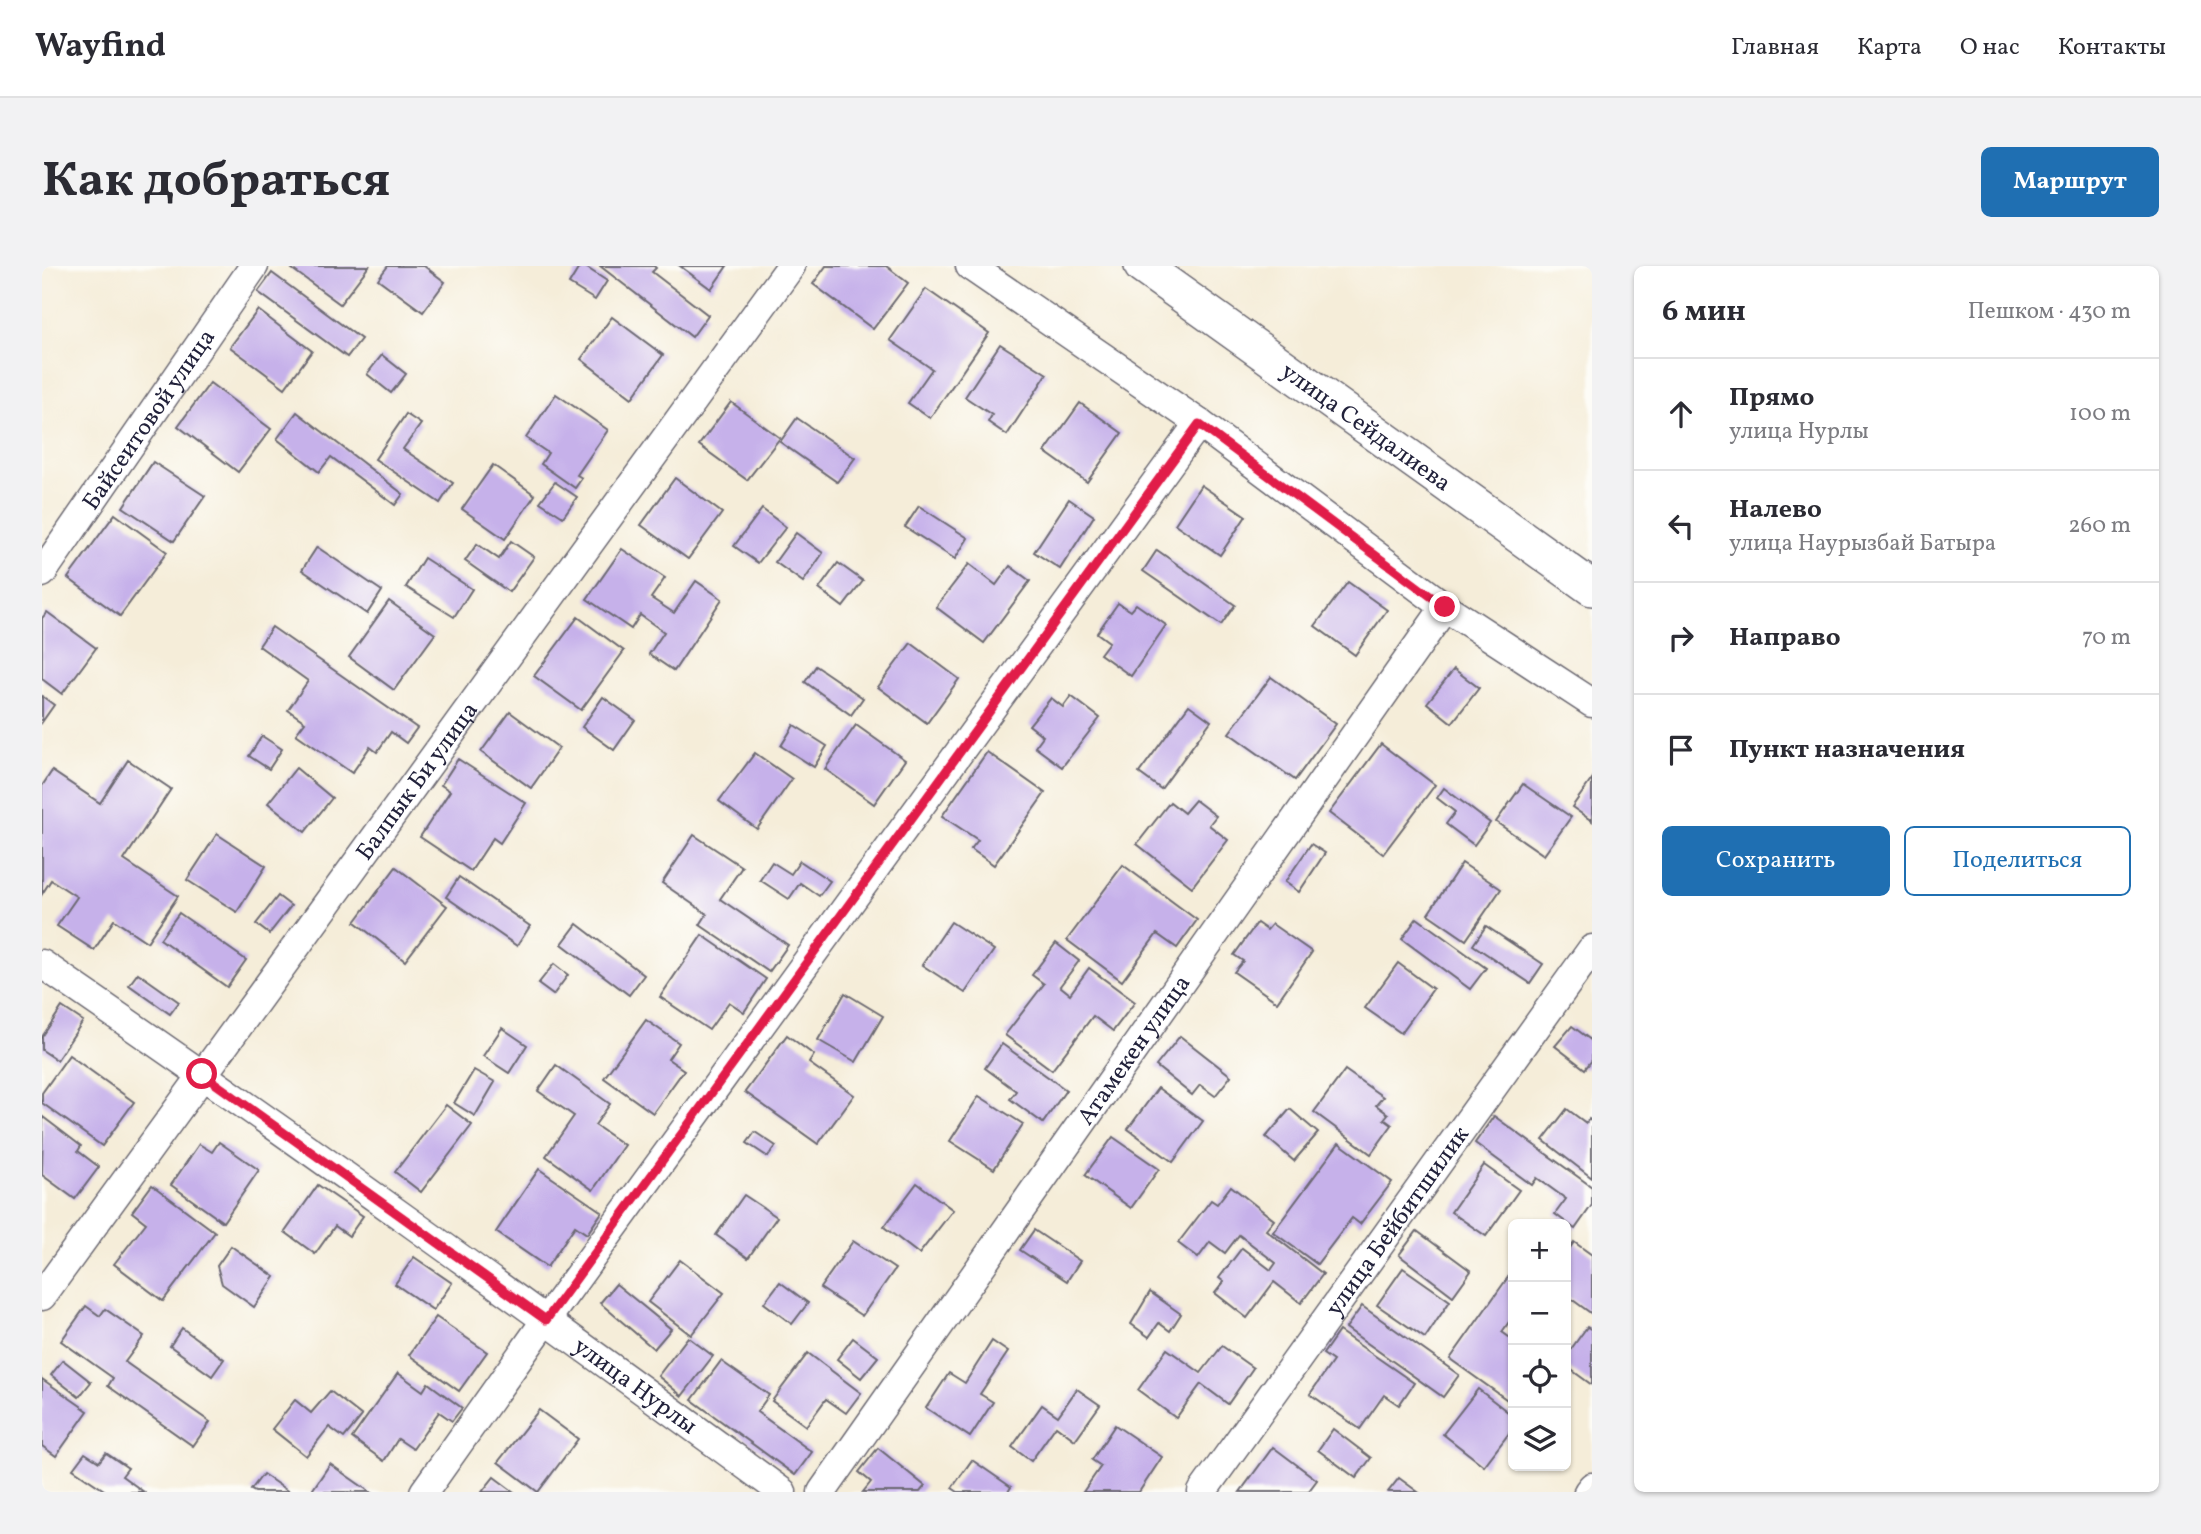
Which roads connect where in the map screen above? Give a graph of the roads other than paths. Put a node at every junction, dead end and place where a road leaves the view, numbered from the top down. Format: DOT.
graph roads {
  1 [pos="254,266"];
  2 [pos="791,266"];
  3 [pos="970,266"];
  4 [pos="1142,266"];
  5 [pos="1199,424"];
  6 [pos="42,573"];
  7 [pos="1592,588"];
  8 [pos="1445,607"];
  9 [pos="1592,703"];
  10 [pos="1592,948"];
  11 [pos="42,964"];
  12 [pos="202,1074"];
  13 [pos="42,1296"];
  14 [pos="546,1320"];
  15 [pos="1592,1487"];
  16 [pos="424,1492"];
  17 [pos="782,1492"];
  18 [pos="822,1492"];
  19 [pos="1202,1492"];
  20 [pos="1588,1492"];
  1 -- 6 [label="street, Байсеитовой улица"];
  2 -- 12 [label="street, Балпык Би улица"];
  3 -- 5 [label="street"];
  4 -- 7 [label="main road, улица Сейдалиева"];
  5 -- 8 [label="street"];
  5 -- 14 [label="street"];
  8 -- 9 [label="street"];
  8 -- 18 [label="street, Атамекен улица"];
  10 -- 19 [label="street, улица Бейбитшилик"];
  11 -- 12 [label="street, улица Нурлы"];
  12 -- 13 [label="street, Балпык Би улица"];
  12 -- 14 [label="street, улица Нурлы"];
  14 -- 16 [label="street"];
  14 -- 17 [label="street, улица Нурлы"];
  15 -- 20 [label="street"];
}
